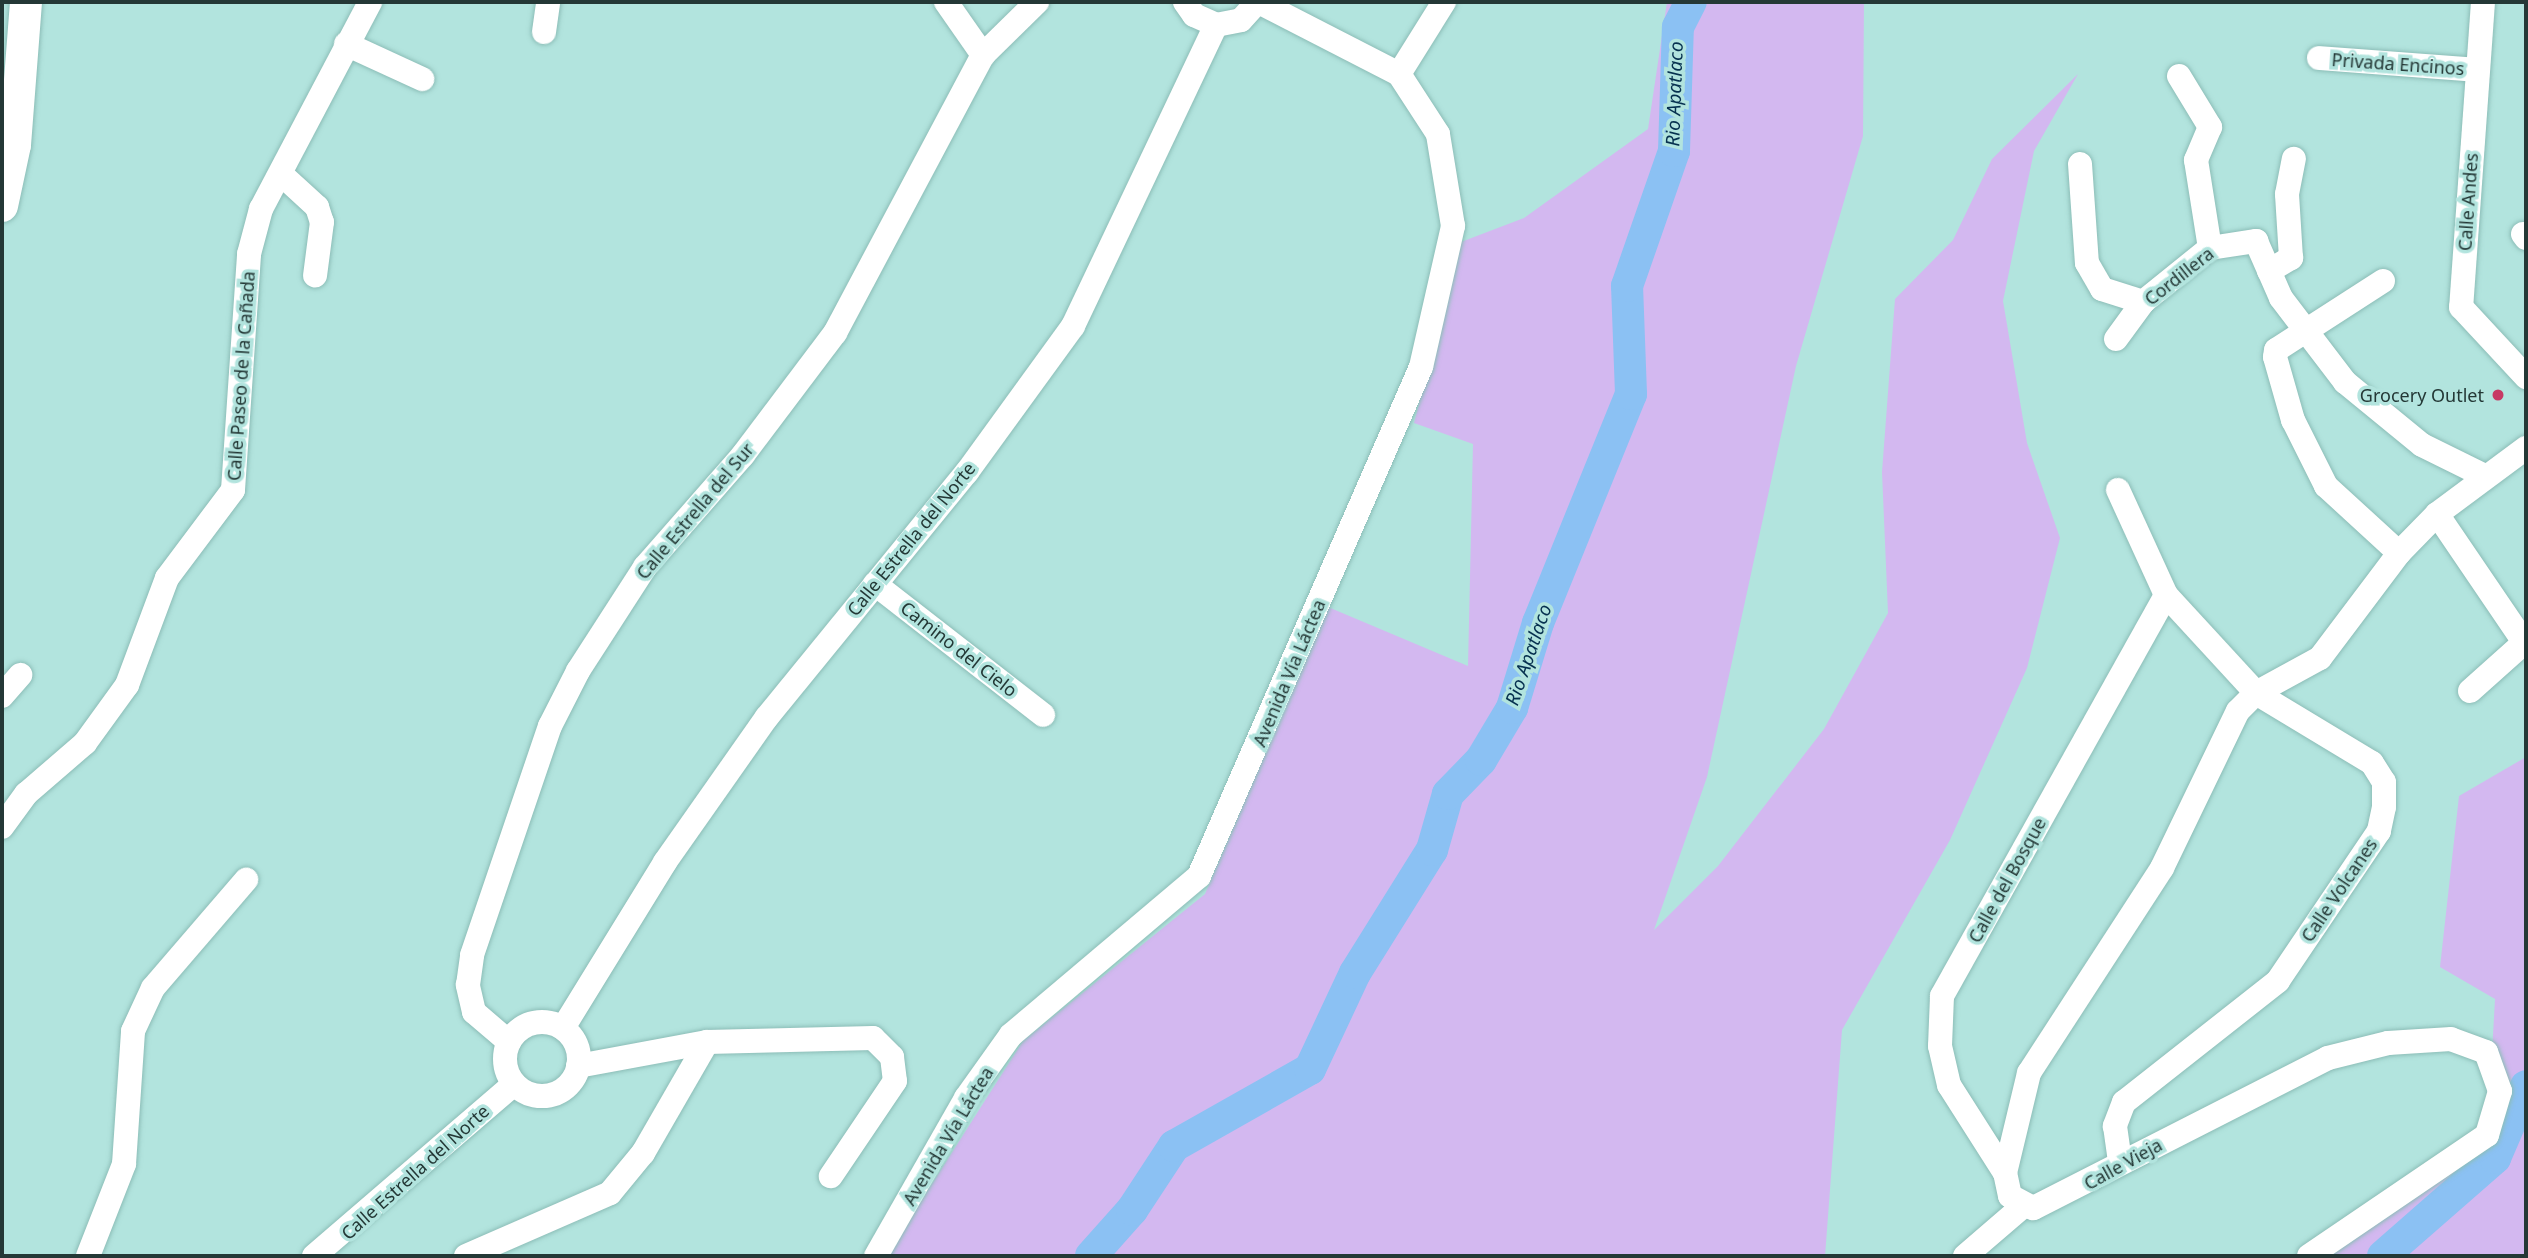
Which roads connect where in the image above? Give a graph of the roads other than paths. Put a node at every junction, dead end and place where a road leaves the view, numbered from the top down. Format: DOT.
graph roads {
  1 [pos="26,2"];
  2 [pos="370,2"];
  3 [pos="548,2"];
  4 [pos="946,2"];
  5 [pos="1037,2"];
  6 [pos="1185,2"];
  7 [pos="1258,2"];
  8 [pos="1444,2"];
  9 [pos="2483,2"];
  10 [pos="1216,25"];
  11 [pos="544,32"];
  12 [pos="346,44"];
  13 [pos="983,55"];
  14 [pos="2319,58"];
  15 [pos="2477,70"];
  16 [pos="1399,74"];
  17 [pos="2179,76"];
  18 [pos="422,79"];
  19 [pos="2294,159"];
  20 [pos="2080,164"];
  21 [pos="281,174"];
  22 [pos="2,206"];
  23 [pos="2210,248"];
  24 [pos="2269,271"];
  25 [pos="315,276"];
  26 [pos="2383,281"];
  27 [pos="2143,302"];
  28 [pos="2306,332"];
  29 [pos="2116,340"];
  30 [pos="2523,367"];
  31 [pos="2526,448"];
  32 [pos="2485,476"];
  33 [pos="2118,490"];
  34 [pos="2437,514"];
  35 [pos="2399,553"];
  36 [pos="875,584"];
  37 [pos="2166,595"];
  38 [pos="2525,642"];
  39 [pos="20,675"];
  40 [pos="2470,691"];
  41 [pos="2256,693"];
  42 [pos="2,696"];
  43 [pos="1043,715"];
  44 [pos="2,827"];
  45 [pos="246,880"];
  46 [pos="563,1028"];
  47 [pos="509,1042"];
  48 [pos="707,1042"];
  49 [pos="578,1066"];
  50 [pos="514,1084"];
  51 [pos="2120,1163"];
  52 [pos="2004,1173"];
  53 [pos="831,1177"];
  54 [pos="2022,1207"];
  55 [pos="88,1256"];
  56 [pos="314,1256"];
  57 [pos="466,1256"];
  58 [pos="876,1256"];
  59 [pos="1965,1256"];
  60 [pos="2309,1256"];
  1 -- 22 [label="main road"];
  2 -- 12 [label="street, Calle Paseo de la Cañada"];
  3 -- 11 [label="street"];
  4 -- 13 [label="street"];
  5 -- 13 [label="street, Calle Estrella del Sur"];
  6 -- 10 [label="street"];
  7 -- 10 [label="street"];
  7 -- 16 [label="street"];
  8 -- 16 [label="street"];
  9 -- 15 [label="street, Calle Andes"];
  10 -- 36 [label="street, Calle Estrella del Norte"];
  12 -- 18 [label="street"];
  12 -- 21 [label="street, Calle Paseo de la Cañada"];
  13 -- 47 [label="street, Calle Estrella del Sur"];
  14 -- 15 [label="street, Privada Encinos"];
  15 -- 30 [label="street, Calle Andes"];
  16 -- 58 [label="street, Avenida Vía Láctea"];
  17 -- 23 [label="street"];
  19 -- 24 [label="street"];
  20 -- 27 [label="street"];
  21 -- 25 [label="street"];
  21 -- 44 [label="street, Calle Paseo de la Cañada"];
  23 -- 24 [label="street, Cordillera"];
  23 -- 27 [label="street, Cordillera"];
  24 -- 28 [label="street"];
  26 -- 28 [label="street"];
  27 -- 29 [label="street, Cordillera"];
  28 -- 32 [label="street"];
  28 -- 35 [label="street"];
  31 -- 32 [label="street"];
  32 -- 34 [label="street"];
  33 -- 37 [label="street, Calle Volcanes"];
  34 -- 35 [label="street"];
  34 -- 38 [label="street"];
  35 -- 41 [label="street"];
  36 -- 43 [label="street, Camino del Cielo"];
  36 -- 46 [label="street, Calle Estrella del Norte"];
  37 -- 41 [label="street, Calle Volcanes"];
  37 -- 52 [label="street, Calle del Bosque"];
  38 -- 40 [label="street"];
  39 -- 42 [label="street"];
  41 -- 51 [label="street, Calle Volcanes"];
  41 -- 52 [label="street"];
  45 -- 55 [label="street"];
  46 -- 47 [label="street"];
  46 -- 49 [label="street"];
  47 -- 50 [label="street"];
  48 -- 49 [label="street"];
  48 -- 53 [label="street"];
  48 -- 57 [label="street"];
  49 -- 50 [label="street"];
  50 -- 56 [label="street, Calle Estrella del Norte"];
  51 -- 54 [label="street, Calle Vieja"];
  51 -- 60 [label="street, Calle Vieja"];
  52 -- 54 [label="street"];
  54 -- 59 [label="street"];
}
